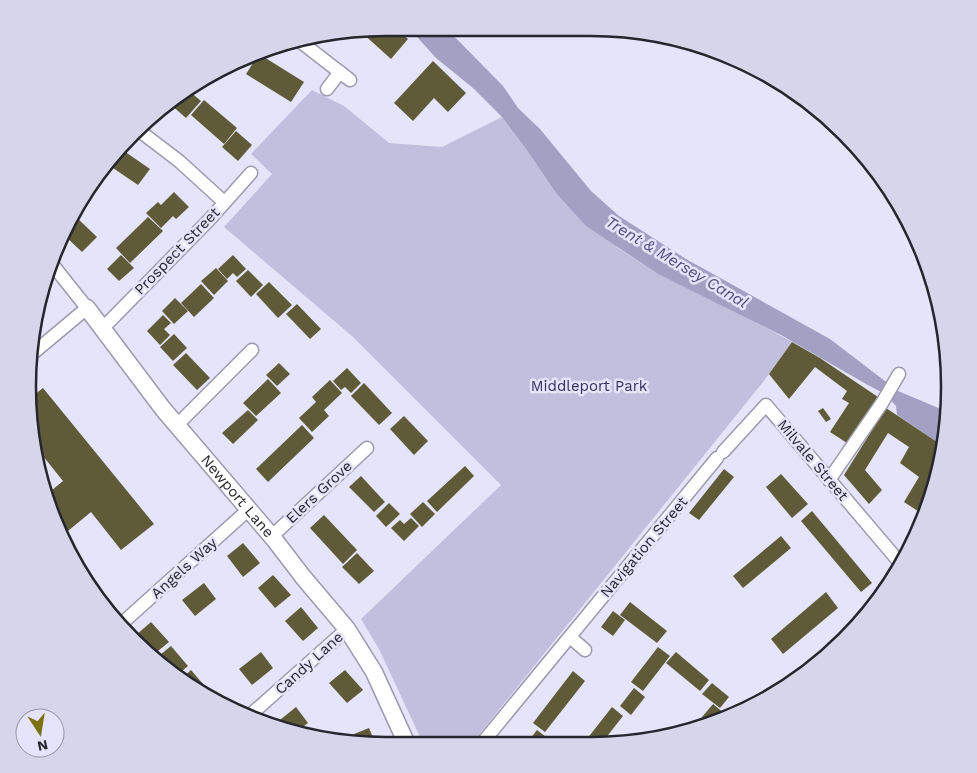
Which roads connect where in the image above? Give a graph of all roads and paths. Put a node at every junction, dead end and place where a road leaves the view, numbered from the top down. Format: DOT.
graph roads {
  1 [pos="306,46"];
  2 [pos="327,89"];
  3 [pos="144,134"];
  4 [pos="251,173"];
  5 [pos="224,202"];
  6 [pos="57,270"];
  7 [pos="87,308"];
  8 [pos="103,328"];
  9 [pos="38,349"];
  10 [pos="252,350"];
  11 [pos="899,374"];
  12 [pos="177,425"];
  13 [pos="367,448"];
  14 [pos="720,455"];
  15 [pos="829,480"];
  16 [pos="248,510"];
  17 [pos="271,537"];
  18 [pos="896,558"];
  19 [pos="126,620"];
  20 [pos="347,629"];
  21 [pos="570,637"];
  22 [pos="585,650"];
  23 [pos="255,711"];
  24 [pos="404,737"];
  25 [pos="487,737"];
  1 -- 2 [label="street"];
  3 -- 5 [label="street"];
  4 -- 5 [label="street, Prospect Street"];
  5 -- 8 [label="street, Prospect Street"];
  6 -- 7 [label="street, Newport Lane"];
  7 -- 8 [label="street, Newport Lane"];
  7 -- 9 [label="street"];
  8 -- 12 [label="street, Newport Lane"];
  10 -- 12 [label="street"];
  11 -- 15 [label="street"];
  12 -- 16 [label="street, Newport Lane"];
  13 -- 17 [label="street, Elers Grove"];
  14 -- 15 [label="street, Milvale Street"];
  14 -- 21 [label="street, Navigation Street"];
  15 -- 18 [label="street, Milvale Street"];
  16 -- 17 [label="street, Newport Lane"];
  16 -- 19 [label="street, Angels Way"];
  17 -- 20 [label="street, Newport Lane"];
  20 -- 23 [label="street, Candy Lane"];
  20 -- 24 [label="street, Newport Lane"];
  21 -- 22 [label="street"];
  21 -- 25 [label="street, Navigation Street"];
}
